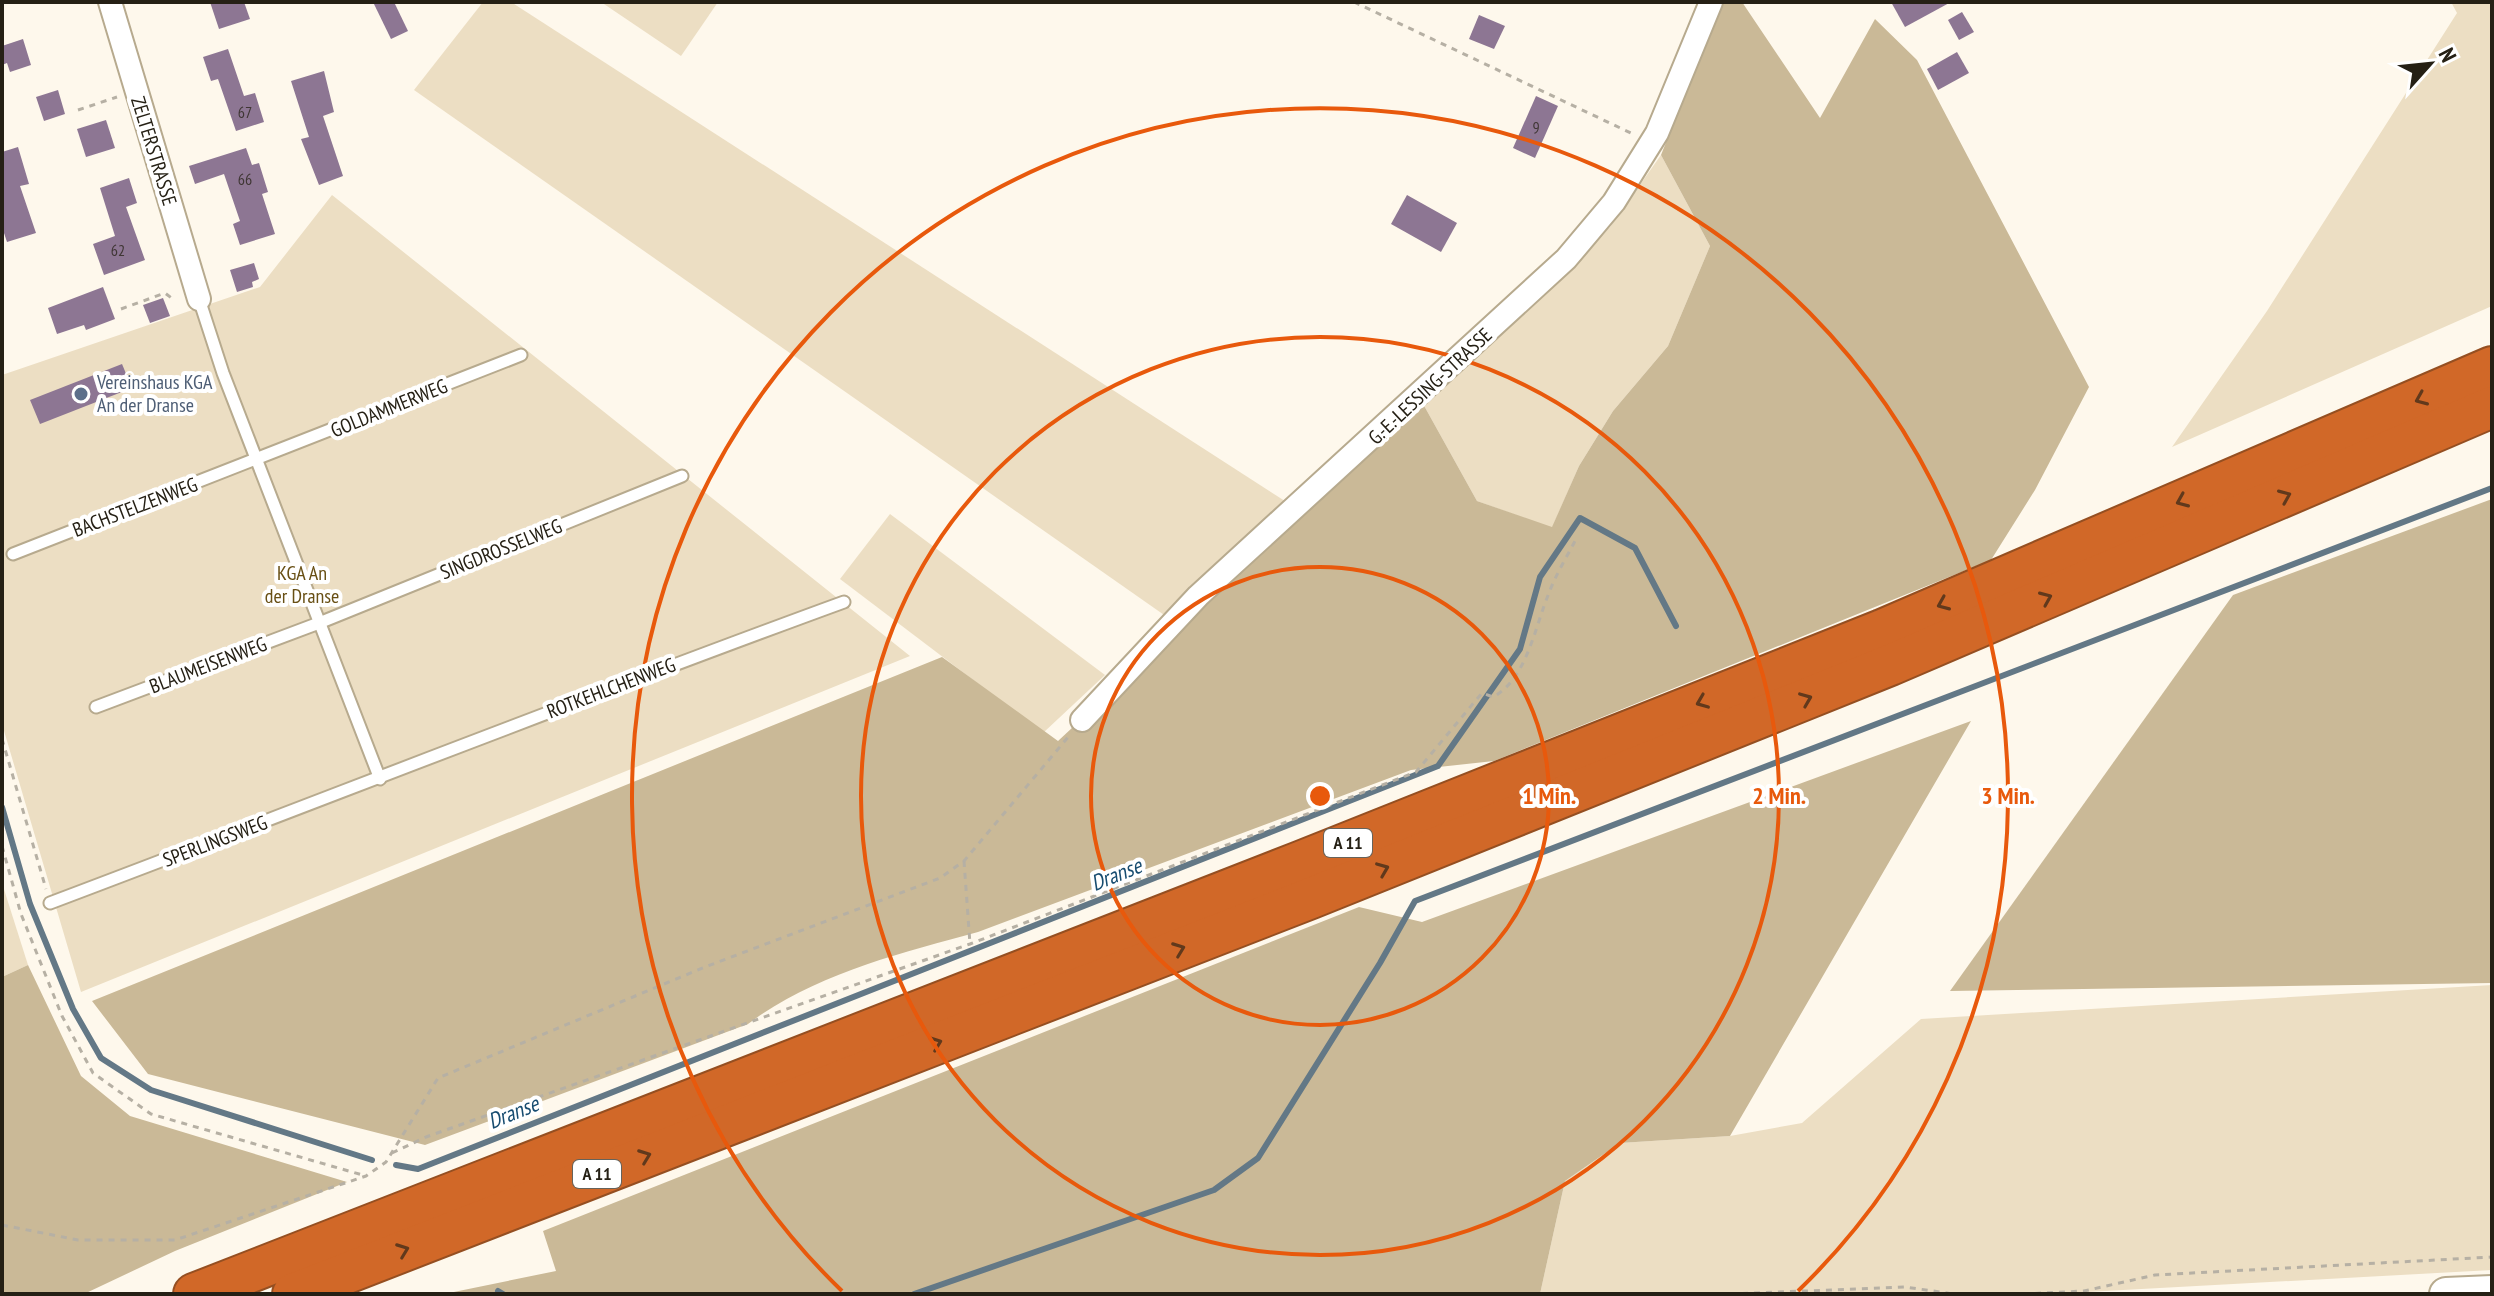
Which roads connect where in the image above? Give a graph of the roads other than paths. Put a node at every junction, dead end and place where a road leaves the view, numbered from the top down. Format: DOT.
graph roads {
  1 [pos="110,2"];
  2 [pos="1711,2"];
  3 [pos="199,299"];
  4 [pos="521,355"];
  5 [pos="2492,367"];
  6 [pos="2492,407"];
  7 [pos="257,460"];
  8 [pos="682,476"];
  9 [pos="13,554"];
  10 [pos="844,602"];
  11 [pos="319,623"];
  12 [pos="96,707"];
  13 [pos="1082,720"];
  14 [pos="380,779"];
  15 [pos="50,903"];
  16 [pos="317,1286"];
  17 [pos="2492,1292"];
  18 [pos="194,1294"];
  19 [pos="293,1294"];
  20 [pos="2446,1294"];
  1 -- 3 [label="street, ZELTERSTRASSE"];
  2 -- 13 [label="street, G.-E.-LESSING-STRASSE"];
  3 -- 7 [label="lane"];
  4 -- 7 [label="lane, GOLDAMMERWEG"];
  5 -- 18 [label="highway, A 11, one-way"];
  16 -- 6 [label="highway, A 11, one-way"];
  7 -- 9 [label="lane, BACHSTELZENWEG"];
  7 -- 11 [label="lane"];
  8 -- 11 [label="lane, SINGDROSSELWEG"];
  10 -- 14 [label="lane, ROTKEHLCHENWEG"];
  11 -- 12 [label="lane, BLAUMEISENWEG"];
  11 -- 14 [label="lane"];
  14 -- 15 [label="lane, SPERLINGSWEG"];
  16 -- 19 [label="highway, A 11"];
  17 -- 20 [label="main road"];
}
